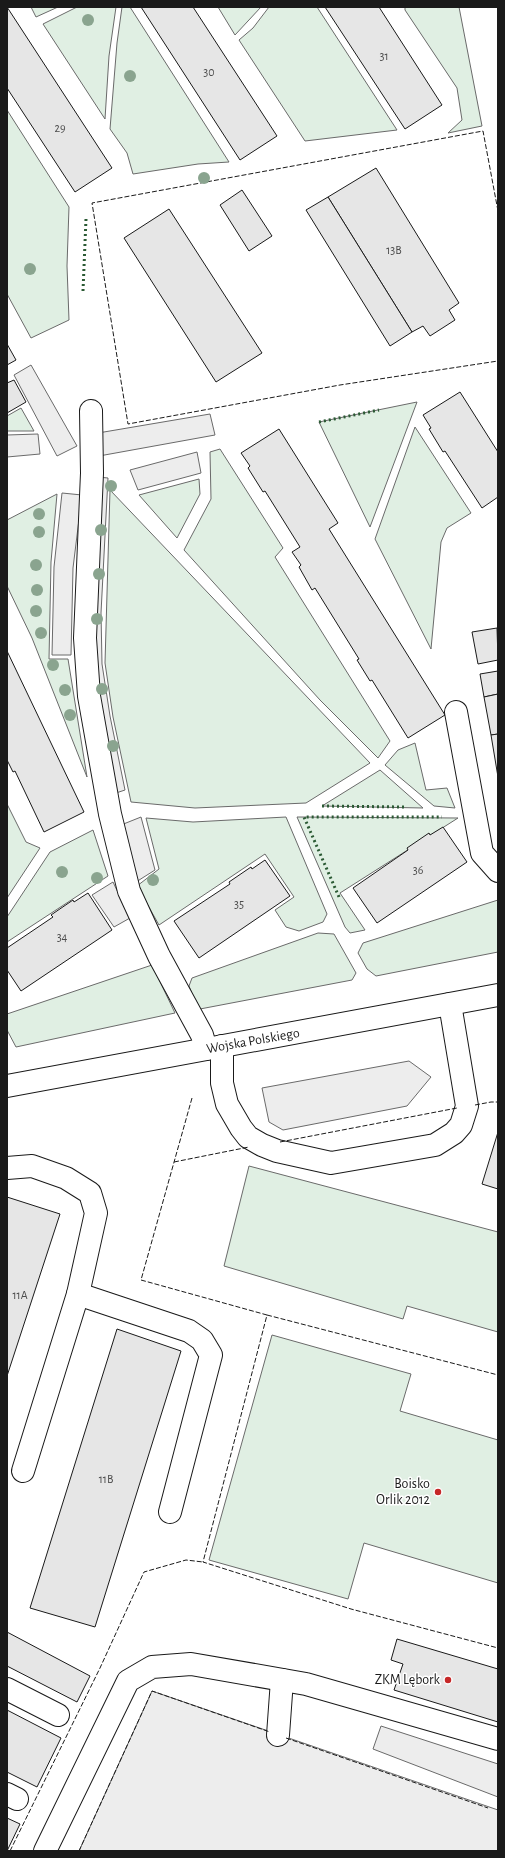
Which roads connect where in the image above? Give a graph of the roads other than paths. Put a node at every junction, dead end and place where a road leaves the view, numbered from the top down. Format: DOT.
graph roads {
  1 [pos="91,411"];
  2 [pos="456,712"];
  3 [pos="498,871"];
  4 [pos="498,995"];
  5 [pos="450,1004"];
  6 [pos="214,1048"];
  7 [pos="7,1086"];
  8 [pos="7,1168"];
  9 [pos="78,1294"];
  10 [pos="24,1471"];
  11 [pos="170,1512"];
  12 [pos="282,1680"];
  13 [pos="7,1689"];
  14 [pos="58,1715"];
  15 [pos="278,1735"];
  16 [pos="498,1739"];
  17 [pos="45,1851"];
  1 -- 6 [label="street"];
  2 -- 3 [label="street"];
  4 -- 5 [label="street, Wojska Polskiego"];
  5 -- 6 [label="street, Wojska Polskiego"];
  5 -- 6 [label="street"];
  6 -- 7 [label="street, Wojska Polskiego"];
  8 -- 9 [label="street"];
  9 -- 10 [label="street"];
  9 -- 11 [label="street"];
  12 -- 15 [label="street"];
  12 -- 16 [label="street"];
  12 -- 17 [label="street"];
  13 -- 14 [label="street"];
}
